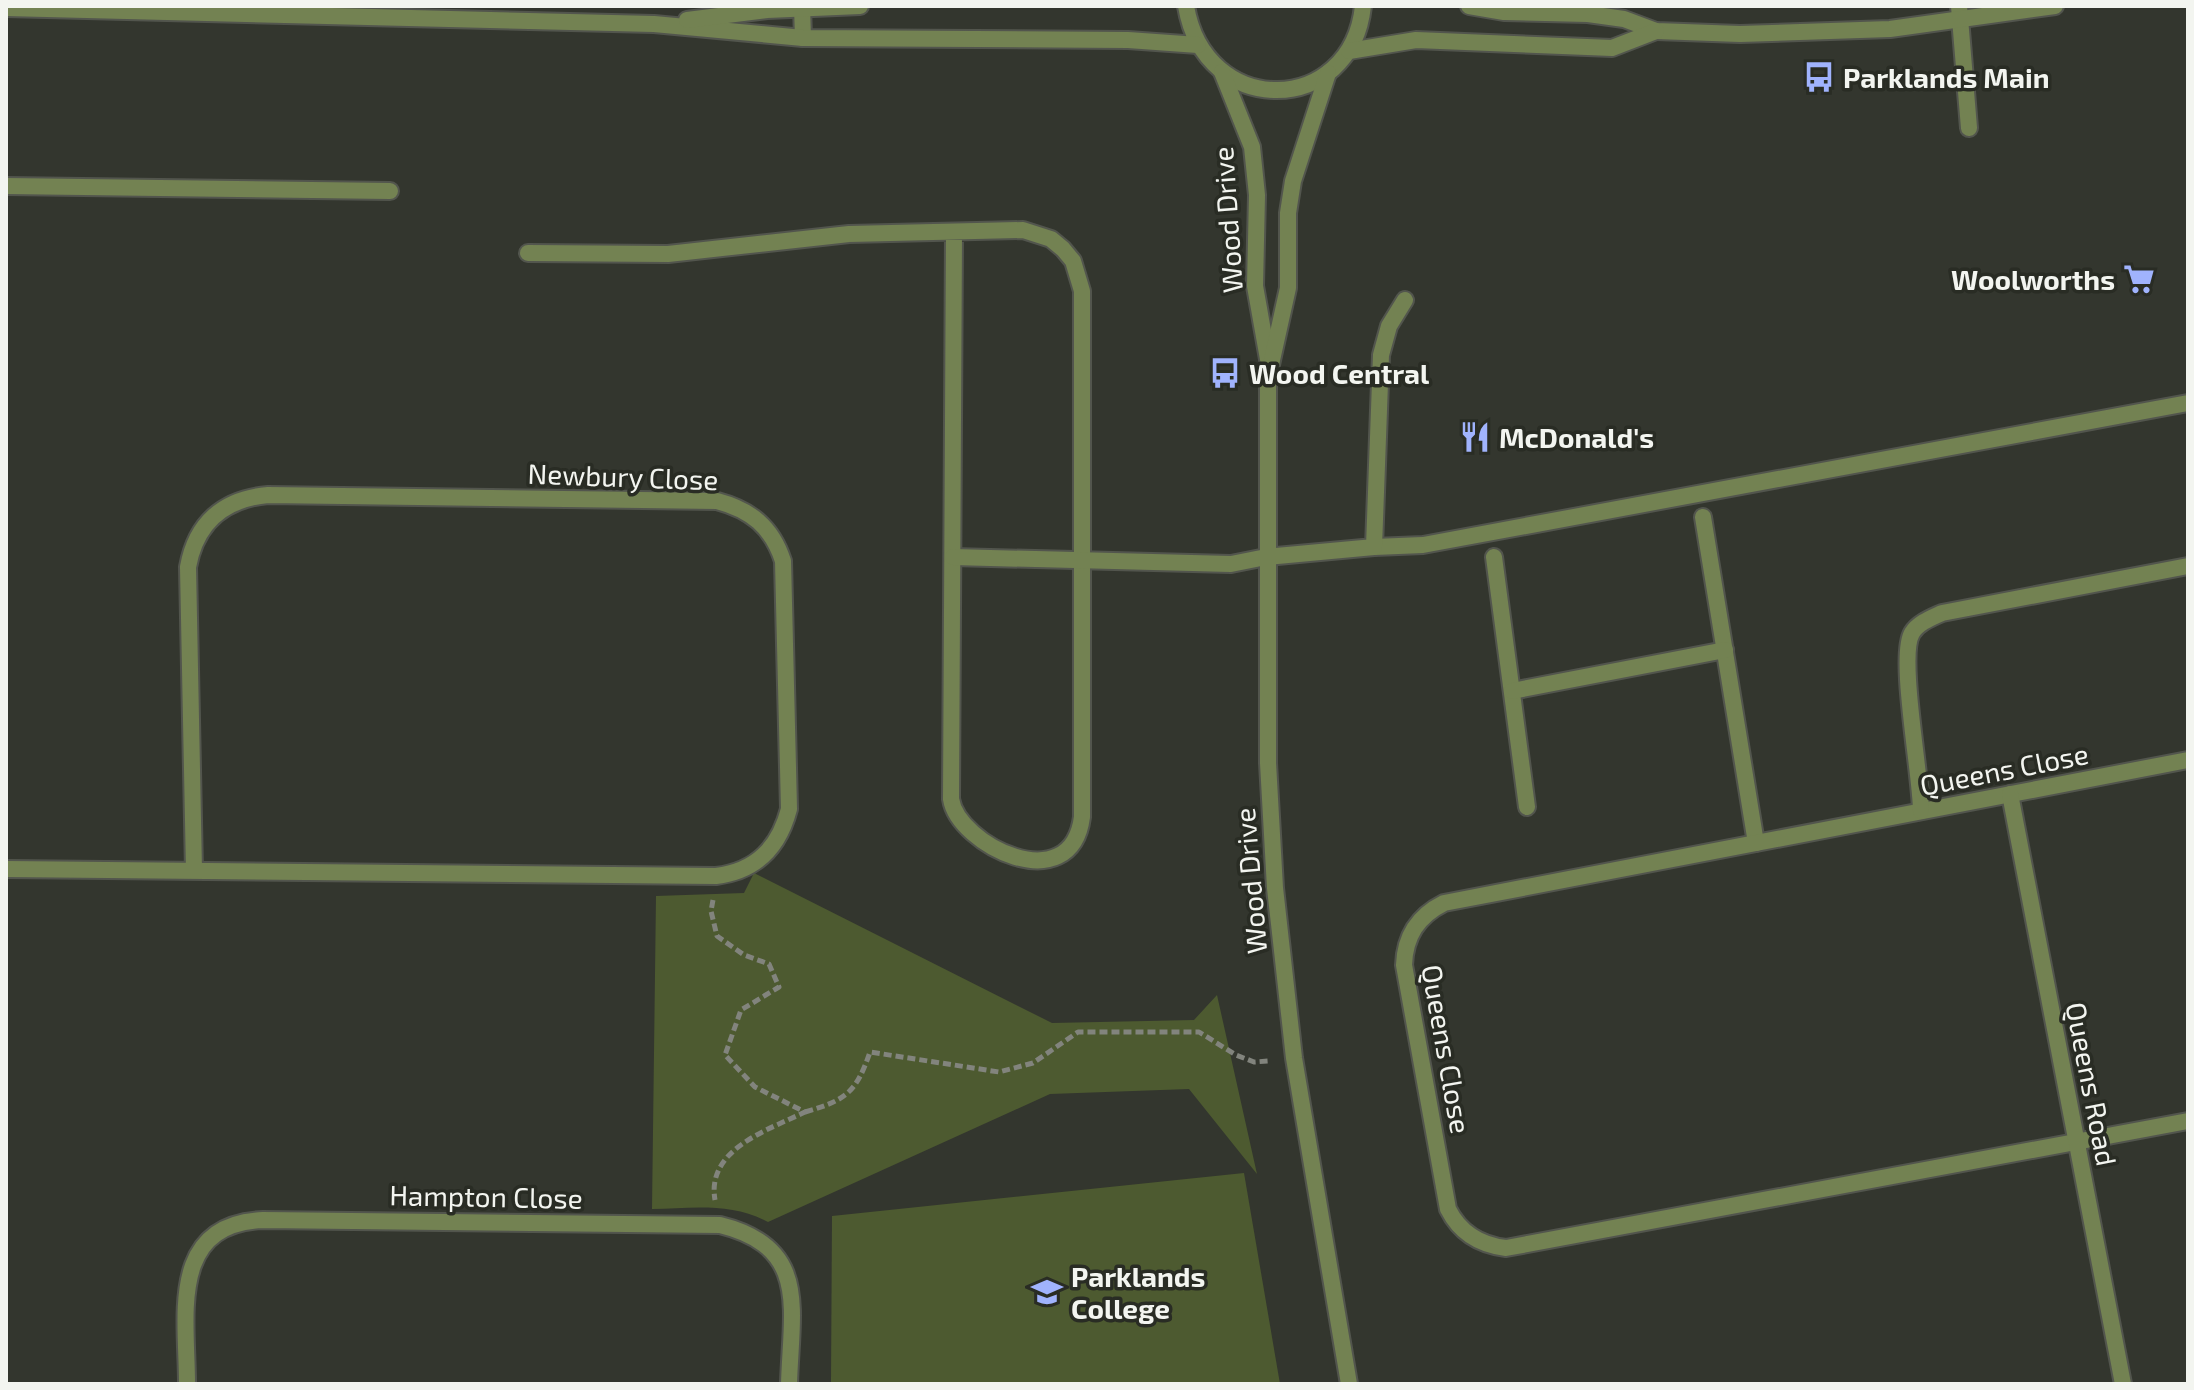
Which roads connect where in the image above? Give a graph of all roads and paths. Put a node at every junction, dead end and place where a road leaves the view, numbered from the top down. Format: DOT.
graph roads {
  1 [pos="860,6"];
  2 [pos="1186,6"];
  3 [pos="1363,6"];
  4 [pos="1469,6"];
  5 [pos="2055,6"];
  6 [pos="802,7"];
  7 [pos="6,8"];
  8 [pos="467,13"];
  9 [pos="1959,13"];
  10 [pos="654,24"];
  11 [pos="1656,31"];
  12 [pos="803,38"];
  13 [pos="1198,45"];
  14 [pos="1349,51"];
  15 [pos="1222,72"];
  16 [pos="1328,73"];
  17 [pos="1969,128"];
  18 [pos="6,186"];
  19 [pos="390,191"];
  20 [pos="954,232"];
  21 [pos="528,253"];
  22 [pos="1405,300"];
  23 [pos="1269,368"];
  24 [pos="2188,403"];
  25 [pos="1703,517"];
  26 [pos="1374,547"];
  27 [pos="953,557"];
  28 [pos="1266,557"];
  29 [pos="1494,557"];
  30 [pos="1082,561"];
  31 [pos="2188,566"];
  32 [pos="1725,650"];
  33 [pos="1512,691"];
  34 [pos="2188,760"];
  35 [pos="2010,794"];
  36 [pos="1527,807"];
  37 [pos="1921,811"];
  38 [pos="1756,843"];
  39 [pos="6,869"];
  40 [pos="194,871"];
  41 [pos="716,876"];
  42 [pos="1269,1061"];
  43 [pos="805,1112"];
  44 [pos="2188,1121"];
  45 [pos="2077,1142"];
  46 [pos="720,1225"];
  47 [pos="187,1384"];
  48 [pos="789,1384"];
  49 [pos="1349,1384"];
  50 [pos="2123,1384"];
  1 -- 6 [label="street"];
  2 -- 13 [label="street"];
  3 -- 14 [label="street"];
  4 -- 11 [label="street"];
  5 -- 9 [label="street"];
  6 -- 10 [label="street"];
  6 -- 12 [label="street"];
  7 -- 8 [label="street"];
  8 -- 10 [label="street"];
  9 -- 11 [label="street"];
  9 -- 17 [label="street"];
  10 -- 12 [label="street"];
  11 -- 14 [label="street"];
  12 -- 13 [label="street"];
  13 -- 15 [label="street"];
  14 -- 16 [label="street"];
  15 -- 16 [label="street"];
  15 -- 23 [label="street, Wood Drive"];
  16 -- 23 [label="street, Wood Drive"];
  18 -- 19 [label="street"];
  20 -- 21 [label="street"];
  20 -- 27 [label="street"];
  20 -- 30 [label="street"];
  22 -- 26 [label="street"];
  23 -- 28 [label="street, Wood Drive"];
  24 -- 26 [label="street"];
  25 -- 32 [label="street"];
  26 -- 28 [label="street"];
  27 -- 30 [label="street"];
  27 -- 30 [label="street"];
  28 -- 30 [label="street"];
  28 -- 49 [label="street, Wood Drive"];
  29 -- 33 [label="street"];
  31 -- 37 [label="street"];
  32 -- 33 [label="street"];
  32 -- 38 [label="street"];
  33 -- 36 [label="street"];
  34 -- 35 [label="street, Queens Close"];
  35 -- 37 [label="street, Queens Close"];
  35 -- 45 [label="street, Queens Road"];
  37 -- 38 [label="street, Queens Close"];
  38 -- 45 [label="street, Queens Close"];
  39 -- 40 [label="street, Newbury Close"];
  40 -- 41 [label="street, Newbury Close"];
  40 -- 41 [label="street, Newbury Close"];
  41 -- 43 [label="path"];
  42 -- 43 [label="path"];
  43 -- 46 [label="path"];
  44 -- 45 [label="street, Queens Close"];
  45 -- 50 [label="street, Queens Road"];
  46 -- 47 [label="street, Hampton Close"];
  46 -- 48 [label="street, Hampton Close"];
}
